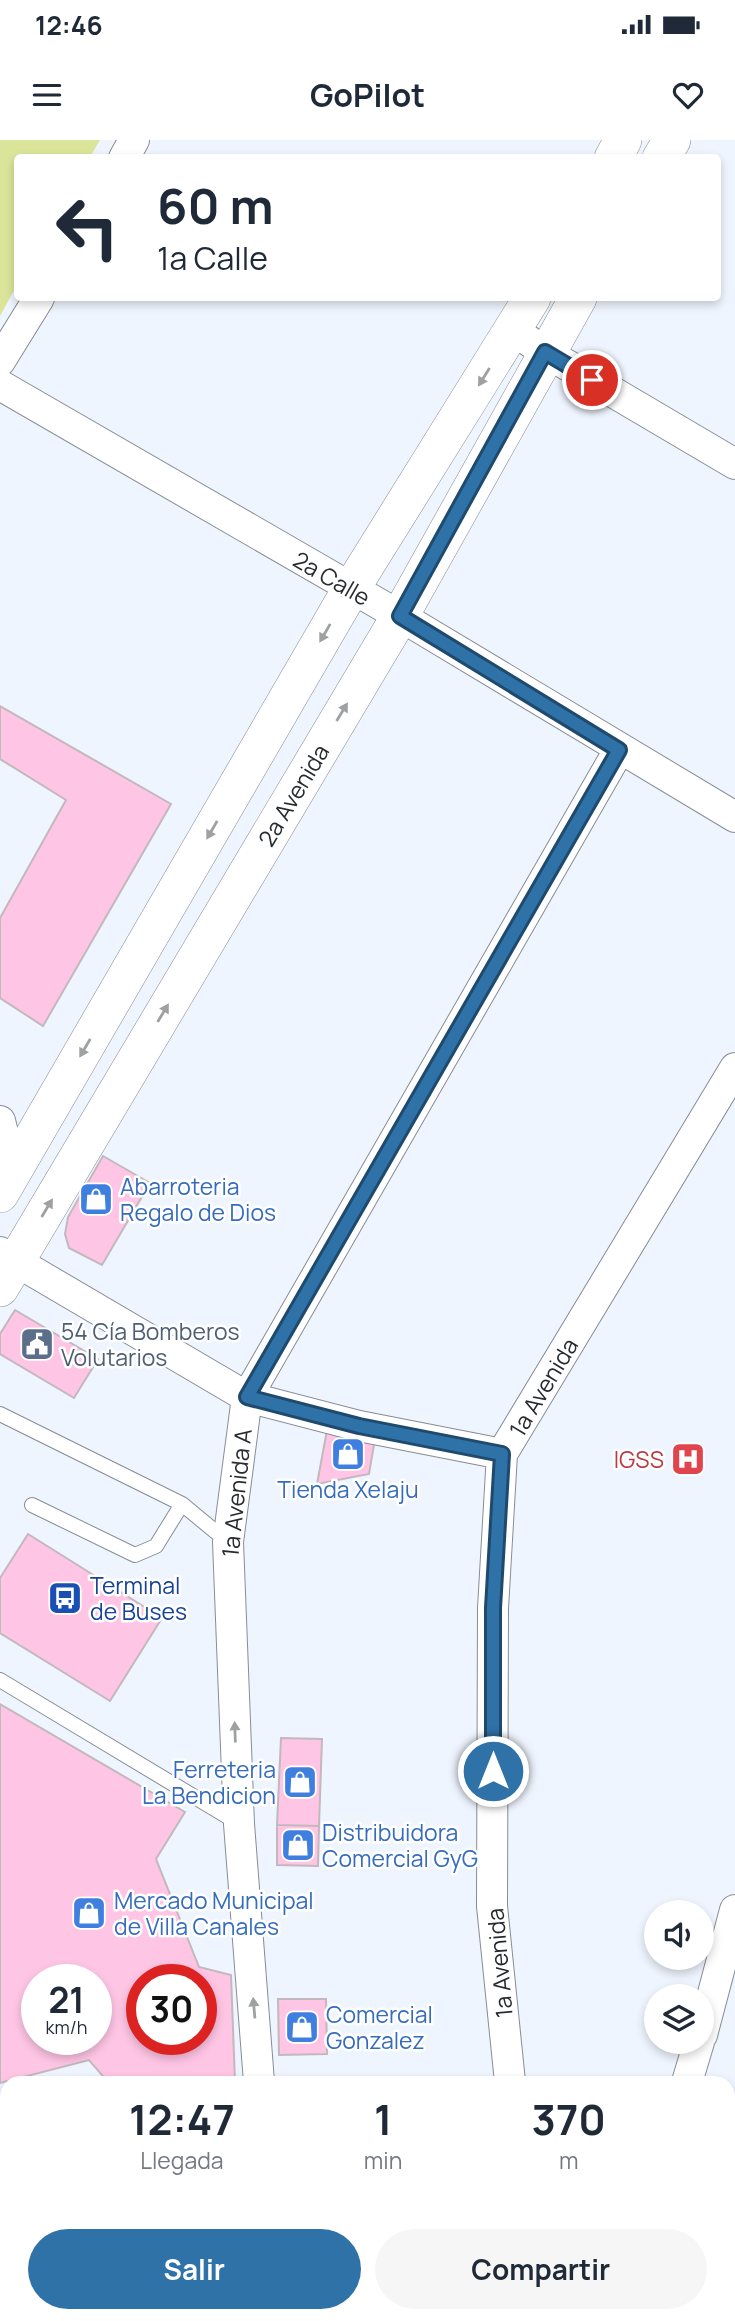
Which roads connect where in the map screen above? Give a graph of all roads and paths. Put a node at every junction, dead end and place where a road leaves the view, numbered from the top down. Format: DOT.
graph roads {
  1 [pos="37,301"];
  2 [pos="530,301"];
  3 [pos="576,301"];
  4 [pos="513,330"];
  5 [pos="545,352"];
  6 [pos="0,361"];
  7 [pos="0,385"];
  8 [pos="735,464"];
  9 [pos="351,589"];
  10 [pos="400,616"];
  11 [pos="619,750"];
  12 [pos="735,817"];
  13 [pos="735,1068"];
  14 [pos="0,1121"];
  15 [pos="7,1183"];
  16 [pos="5,1267"];
  17 [pos="247,1397"];
  18 [pos="0,1414"];
  19 [pos="502,1454"];
  20 [pos="182,1504"];
  21 [pos="32,1505"];
  22 [pos="228,1542"];
  23 [pos="0,1680"];
  24 [pos="239,1824"];
  25 [pos="735,1910"];
  26 [pos="714,1990"];
  27 [pos="695,2054"];
  28 [pos="259,2076"];
  29 [pos="509,2076"];
  30 [pos="689,2076"];
  1 -- 6 [label="street"];
  2 -- 4 [label="street"];
  3 -- 5 [label="street, 2a Avenida"];
  4 -- 5 [label="street"];
  4 -- 9 [label="street, one-way"];
  5 -- 8 [label="street"];
  5 -- 10 [label="street, 2a Avenida"];
  7 -- 9 [label="street, 2a Calle"];
  9 -- 10 [label="street, 2a Calle"];
  9 -- 15 [label="street, one-way"];
  10 -- 11 [label="street, 2a Calle"];
  16 -- 10 [label="street, 2a Avenida, one-way"];
  11 -- 12 [label="street, 2a Calle"];
  11 -- 17 [label="street, 1a Avenida A"];
  13 -- 19 [label="street, 1a Avenida"];
  14 -- 15 [label="street"];
  16 -- 17 [label="street"];
  17 -- 19 [label="street"];
  17 -- 22 [label="street, 1a Avenida A"];
  18 -- 20 [label="lane"];
  19 -- 29 [label="street, 1a Avenida"];
  20 -- 21 [label="lane"];
  20 -- 22 [label="lane"];
  24 -- 22 [label="street, 1a Avenida A, one-way"];
  23 -- 24 [label="lane"];
  28 -- 24 [label="street, 1a Avenida A, one-way"];
  25 -- 26 [label="street"];
  27 -- 30 [label="street"];
}
